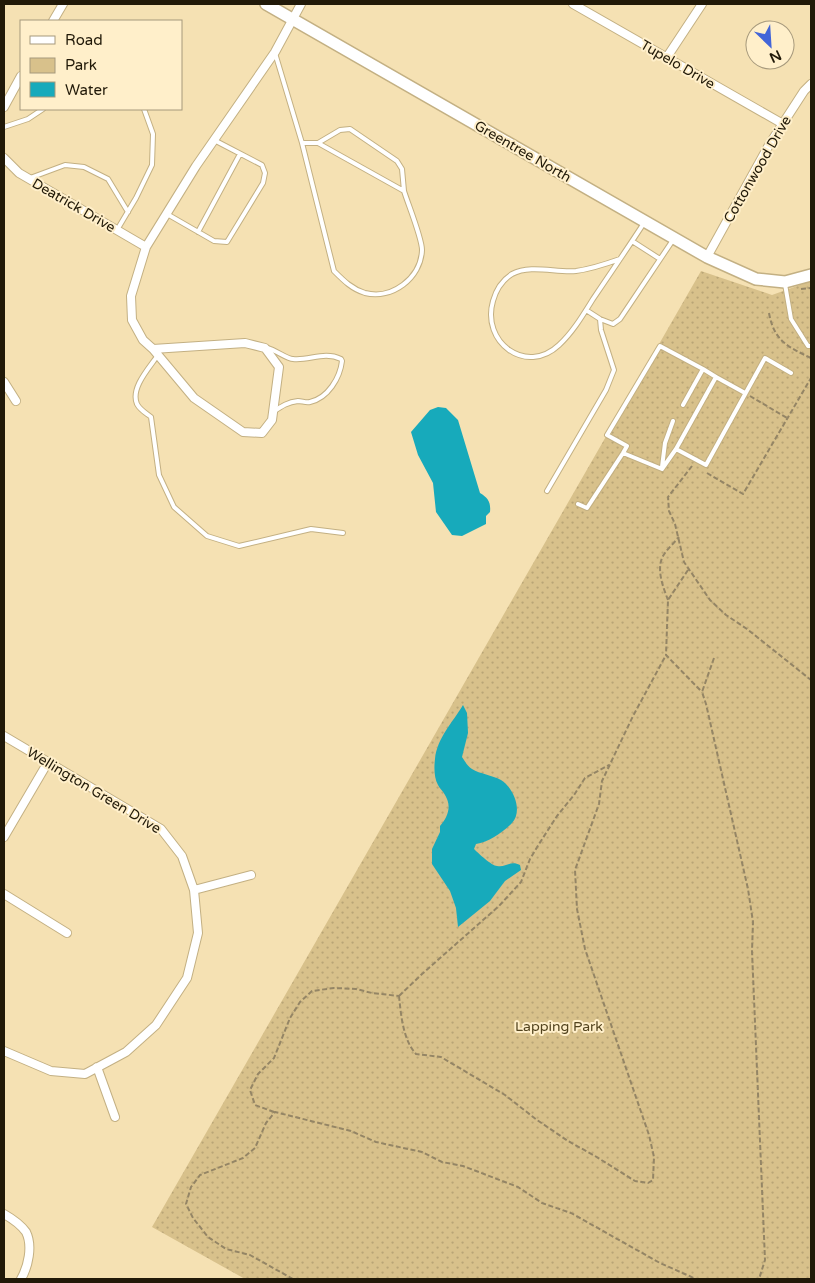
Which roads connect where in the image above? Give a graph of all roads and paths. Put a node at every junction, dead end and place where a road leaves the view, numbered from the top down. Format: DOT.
graph roads {
  1 [pos="63,4"];
  2 [pos="266,4"];
  3 [pos="301,4"];
  4 [pos="573,4"];
  5 [pos="702,4"];
  6 [pos="293,19"];
  7 [pos="54,20"];
  8 [pos="275,52"];
  9 [pos="667,57"];
  10 [pos="20,78"];
  11 [pos="811,84"];
  12 [pos="4,107"];
  13 [pos="42,110"];
  14 [pos="144,110"];
  15 [pos="782,124"];
  16 [pos="4,127"];
  17 [pos="214,140"];
  18 [pos="302,143"];
  19 [pos="318,143"];
  20 [pos="240,154"];
  21 [pos="4,158"];
  22 [pos="29,179"];
  23 [pos="404,190"];
  24 [pos="128,212"];
  25 [pos="166,214"];
  26 [pos="645,222"];
  27 [pos="117,230"];
  28 [pos="198,232"];
  29 [pos="674,238"];
  30 [pos="632,241"];
  31 [pos="146,247"];
  32 [pos="708,257"];
  33 [pos="620,259"];
  34 [pos="660,259"];
  35 [pos="811,275"];
  36 [pos="785,282"];
  37 [pos="811,288"];
  38 [pos="804,289"];
  39 [pos="586,310"];
  40 [pos="769,314"];
  41 [pos="600,319"];
  42 [pos="811,346"];
  43 [pos="265,348"];
  44 [pos="156,352"];
  45 [pos="811,358"];
  46 [pos="703,369"];
  47 [pos="791,373"];
  48 [pos="716,377"];
  49 [pos="811,378"];
  50 [pos="4,382"];
  51 [pos="744,393"];
  52 [pos="16,401"];
  53 [pos="683,405"];
  54 [pos="274,412"];
  55 [pos="787,418"];
  56 [pos="673,421"];
  57 [pos="676,449"];
  58 [pos="624,453"];
  59 [pos="697,467"];
  60 [pos="662,469"];
  61 [pos="704,472"];
  62 [pos="547,492"];
  63 [pos="578,504"];
  64 [pos="343,533"];
  65 [pos="679,537"];
  66 [pos="689,570"];
  67 [pos="668,600"];
  68 [pos="666,655"];
  69 [pos="714,658"];
  70 [pos="811,680"];
  71 [pos="702,692"];
  72 [pos="4,736"];
  73 [pos="48,762"];
  74 [pos="609,765"];
  75 [pos="4,837"];
  76 [pos="251,875"];
  77 [pos="194,890"];
  78 [pos="4,894"];
  79 [pos="67,933"];
  80 [pos="399,996"];
  81 [pos="4,1051"];
  82 [pos="97,1067"];
  83 [pos="275,1112"];
  84 [pos="115,1117"];
  85 [pos="4,1214"];
  86 [pos="20,1279"];
  87 [pos="293,1279"];
  88 [pos="696,1279"];
  89 [pos="759,1279"];
  1 -- 7 [label="street"];
  2 -- 6 [label="main road, Greentree North"];
  3 -- 6 [label="street"];
  4 -- 9 [label="street, Tupelo Drive"];
  5 -- 9 [label="street"];
  6 -- 8 [label="street"];
  6 -- 26 [label="main road, Greentree North"];
  8 -- 17 [label="street"];
  8 -- 18 [label="lane"];
  9 -- 15 [label="street, Tupelo Drive"];
  10 -- 12 [label="street"];
  11 -- 15 [label="street, Cottonwood Drive"];
  13 -- 16 [label="lane"];
  14 -- 24 [label="lane"];
  15 -- 32 [label="street, Cottonwood Drive"];
  17 -- 20 [label="lane"];
  17 -- 25 [label="street"];
  18 -- 19 [label="lane"];
  18 -- 23 [label="lane"];
  19 -- 23 [label="lane"];
  19 -- 23 [label="lane"];
  20 -- 28 [label="lane"];
  20 -- 28 [label="lane"];
  21 -- 22 [label="street, Deatrick Drive"];
  22 -- 24 [label="lane"];
  22 -- 27 [label="street, Deatrick Drive"];
  24 -- 27 [label="lane"];
  25 -- 28 [label="lane"];
  25 -- 31 [label="street"];
  26 -- 29 [label="main road, Greentree North"];
  26 -- 30 [label="lane"];
  27 -- 31 [label="street, Deatrick Drive"];
  29 -- 32 [label="main road, Greentree North"];
  29 -- 34 [label="lane"];
  30 -- 33 [label="lane"];
  30 -- 34 [label="lane"];
  31 -- 44 [label="street"];
  32 -- 36 [label="main road, Greentree North"];
  33 -- 39 [label="lane"];
  33 -- 39 [label="lane"];
  34 -- 41 [label="lane"];
  35 -- 36 [label="main road"];
  36 -- 42 [label="lane"];
  37 -- 38 [label="path"];
  39 -- 41 [label="lane"];
  40 -- 45 [label="path"];
  41 -- 62 [label="lane"];
  43 -- 44 [label="street"];
  43 -- 54 [label="street"];
  43 -- 54 [label="lane"];
  44 -- 54 [label="street"];
  44 -- 64 [label="lane"];
  46 -- 48 [label="lane"];
  46 -- 53 [label="lane"];
  46 -- 58 [label="lane"];
  47 -- 51 [label="lane"];
  48 -- 51 [label="lane"];
  48 -- 57 [label="lane"];
  49 -- 55 [label="path"];
  50 -- 52 [label="street"];
  51 -- 55 [label="path"];
  51 -- 57 [label="lane"];
  55 -- 61 [label="path"];
  56 -- 60 [label="lane"];
  57 -- 60 [label="lane"];
  58 -- 60 [label="lane"];
  58 -- 63 [label="lane"];
  59 -- 65 [label="path"];
  65 -- 66 [label="path"];
  65 -- 67 [label="path"];
  66 -- 67 [label="path"];
  66 -- 70 [label="path"];
  67 -- 68 [label="path"];
  68 -- 71 [label="path"];
  68 -- 74 [label="path"];
  69 -- 71 [label="path"];
  71 -- 89 [label="path"];
  72 -- 73 [label="street, Wellington Green Drive"];
  73 -- 75 [label="street"];
  73 -- 77 [label="street, Wellington Green Drive"];
  74 -- 80 [label="path"];
  74 -- 80 [label="path"];
  76 -- 77 [label="street"];
  77 -- 82 [label="street, Wellington Green Drive"];
  78 -- 79 [label="street"];
  80 -- 83 [label="path"];
  81 -- 82 [label="street, Wellington Green Drive"];
  82 -- 84 [label="street"];
  83 -- 87 [label="path"];
  83 -- 88 [label="path"];
  85 -- 86 [label="street"];
}
